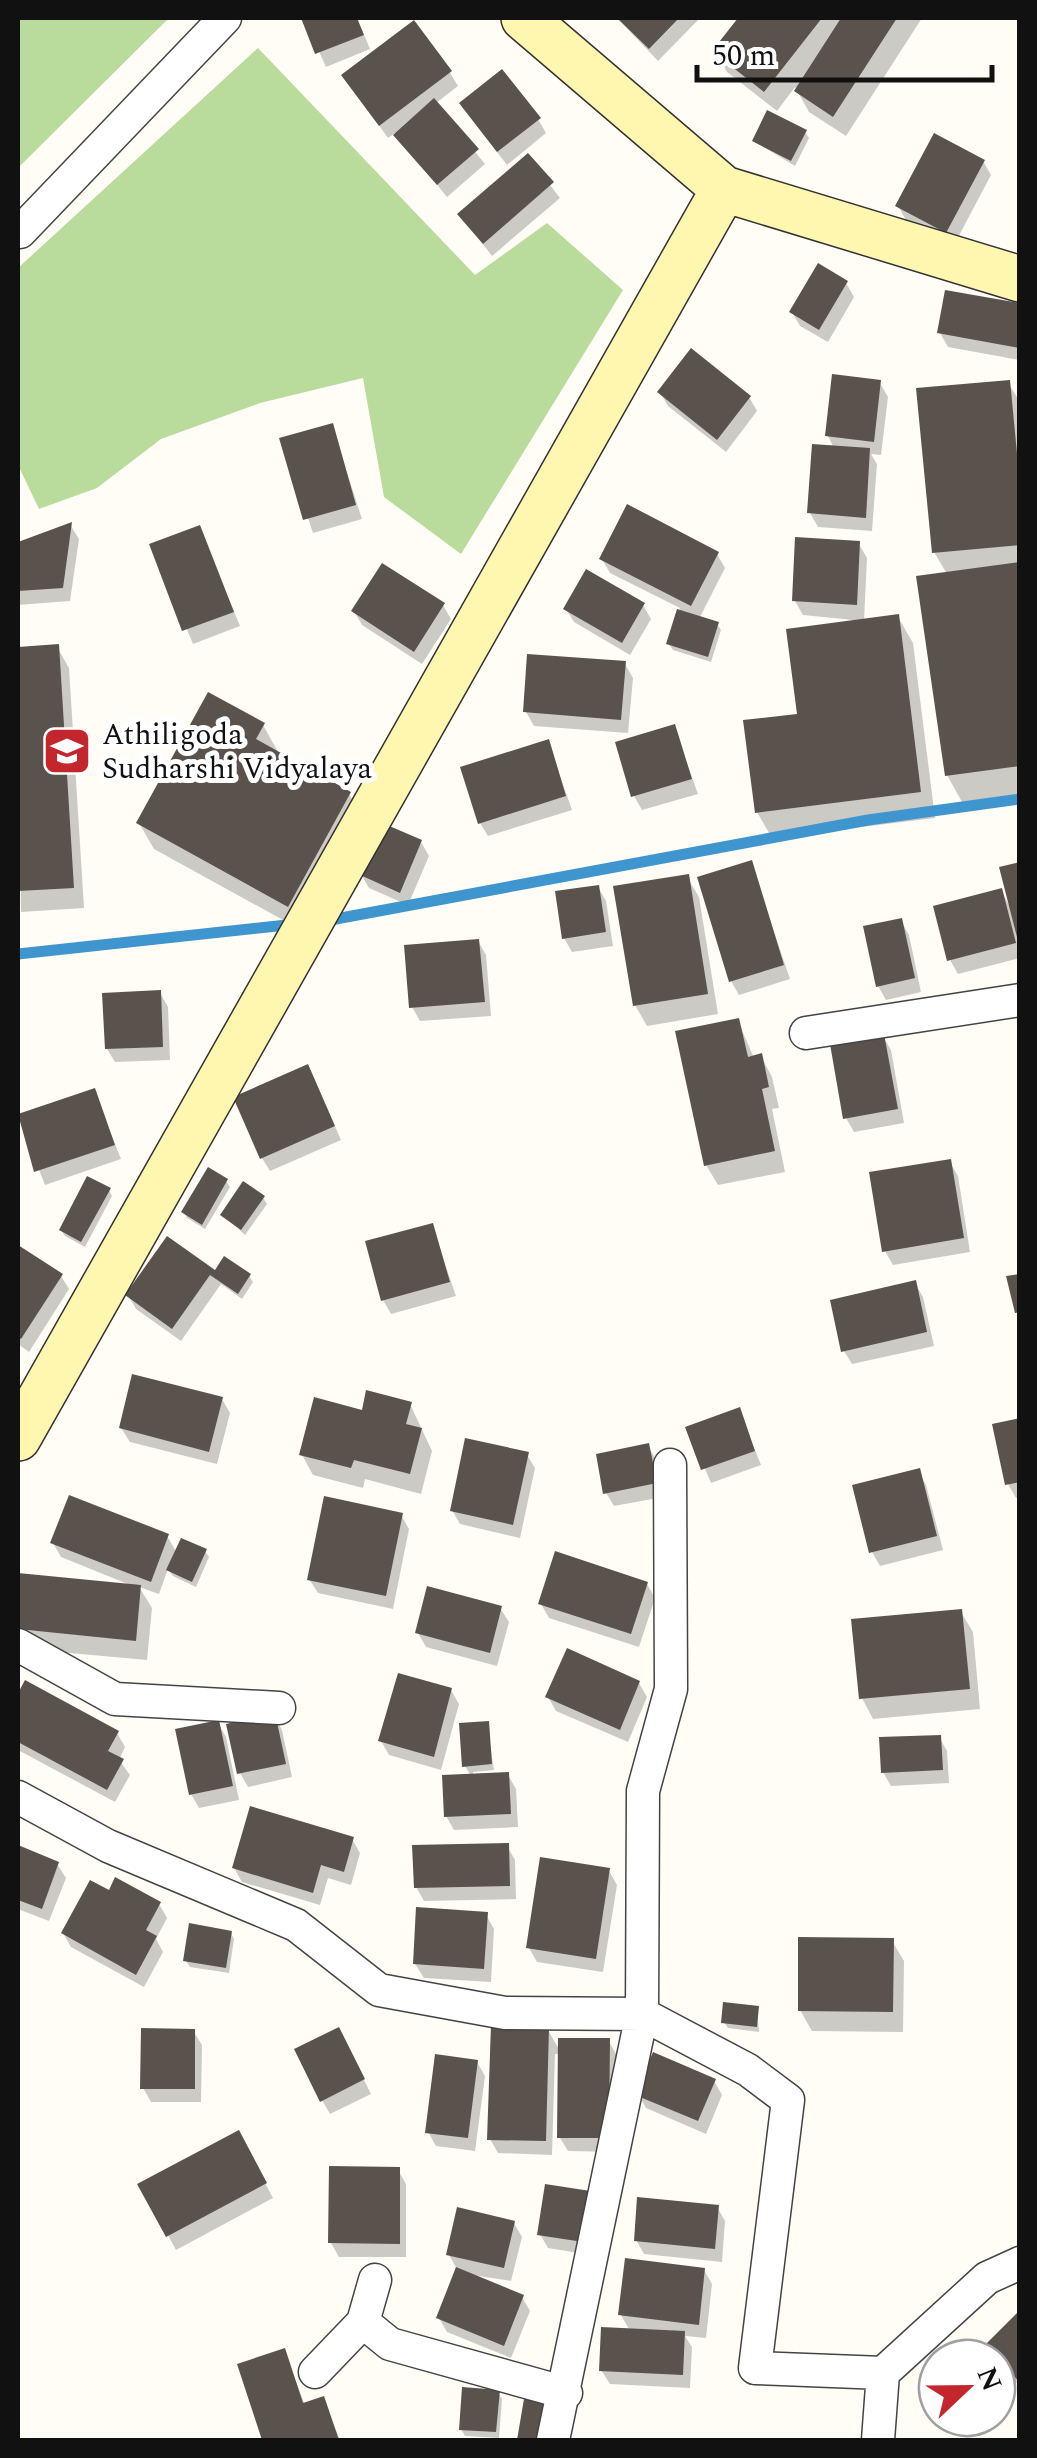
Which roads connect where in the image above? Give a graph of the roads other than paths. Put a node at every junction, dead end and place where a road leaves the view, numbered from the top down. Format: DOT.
graph roads {
  1 [pos="225,18"];
  2 [pos="524,18"];
  3 [pos="724,188"];
  4 [pos="20,232"];
  5 [pos="1018,272"];
  6 [pos="1020,1000"];
  7 [pos="806,1033"];
  8 [pos="18,1438"];
  9 [pos="670,1466"];
  10 [pos="18,1645"];
  11 [pos="279,1708"];
  12 [pos="18,1797"];
  13 [pos="642,2014"];
  14 [pos="1020,2263"];
  15 [pos="375,2280"];
  16 [pos="364,2322"];
  17 [pos="316,2372"];
  18 [pos="883,2373"];
  19 [pos="566,2393"];
  20 [pos="553,2440"];
  21 [pos="878,2440"];
  1 -- 4 [label="street"];
  2 -- 3 [label="street"];
  3 -- 5 [label="street"];
  3 -- 8 [label="street"];
  6 -- 7 [label="street"];
  9 -- 13 [label="street"];
  10 -- 11 [label="street"];
  12 -- 13 [label="street"];
  13 -- 18 [label="street"];
  13 -- 19 [label="street"];
  14 -- 18 [label="street"];
  15 -- 16 [label="street"];
  16 -- 17 [label="street"];
  16 -- 19 [label="street"];
  18 -- 21 [label="street"];
  19 -- 20 [label="street"];
}
